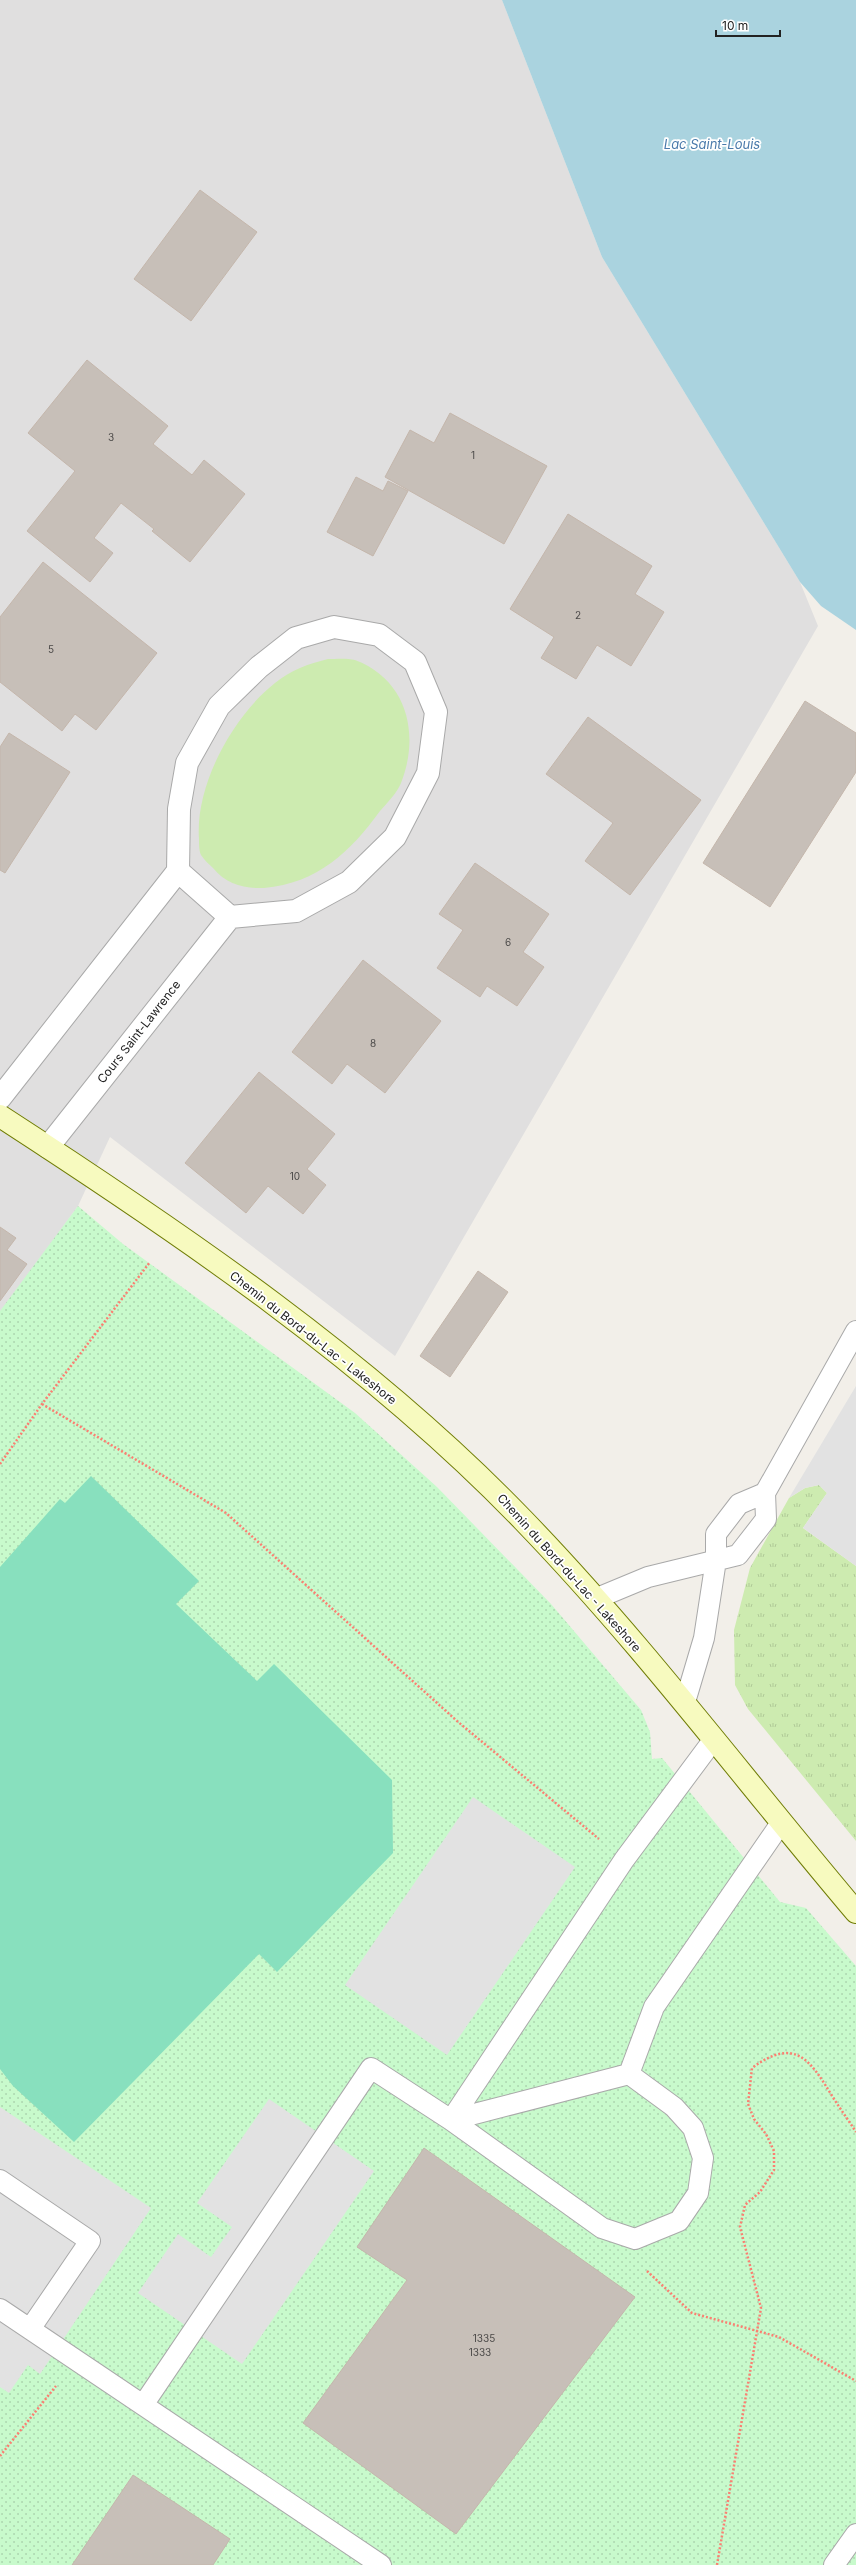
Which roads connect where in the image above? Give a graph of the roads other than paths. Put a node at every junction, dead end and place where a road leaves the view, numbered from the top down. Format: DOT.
graph roads {
  1 [pos="178,871"];
  2 [pos="230,917"];
  3 [pos="0,1098"];
  4 [pos="0,1116"];
  5 [pos="48,1147"];
  6 [pos="856,1332"];
  7 [pos="765,1493"];
  8 [pos="716,1560"];
  9 [pos="595,1599"];
  10 [pos="685,1702"];
  11 [pos="714,1739"];
  12 [pos="781,1823"];
  13 [pos="856,1912"];
  14 [pos="628,2074"];
  15 [pos="451,2120"];
  16 [pos="0,2180"];
  17 [pos="0,2309"];
  18 [pos="30,2329"];
  19 [pos="143,2405"];
  20 [pos="856,2534"];
  21 [pos="381,2565"];
  22 [pos="834,2565"];
  1 -- 2 [label="street"];
  1 -- 2 [label="street"];
  1 -- 3 [label="street"];
  2 -- 5 [label="street, Cours Saint-Lawrence"];
  4 -- 5 [label="street, Chemin du Bord-du-Lac - Lakeshore"];
  5 -- 9 [label="street, Chemin du Bord-du-Lac - Lakeshore"];
  6 -- 7 [label="lane"];
  7 -- 8 [label="lane"];
  7 -- 8 [label="lane"];
  8 -- 9 [label="lane"];
  8 -- 10 [label="lane"];
  9 -- 10 [label="street, Chemin du Bord-du-Lac - Lakeshore"];
  10 -- 11 [label="street, Chemin du Bord-du-Lac - Lakeshore"];
  11 -- 12 [label="street, Chemin du Bord-du-Lac - Lakeshore"];
  11 -- 15 [label="lane"];
  12 -- 13 [label="street, Chemin du Bord-du-Lac - Lakeshore"];
  12 -- 14 [label="lane"];
  14 -- 15 [label="lane"];
  14 -- 15 [label="lane"];
  15 -- 19 [label="lane"];
  16 -- 18 [label="lane"];
  17 -- 18 [label="lane"];
  18 -- 19 [label="lane"];
  19 -- 21 [label="lane"];
  20 -- 22 [label="lane"];
}
